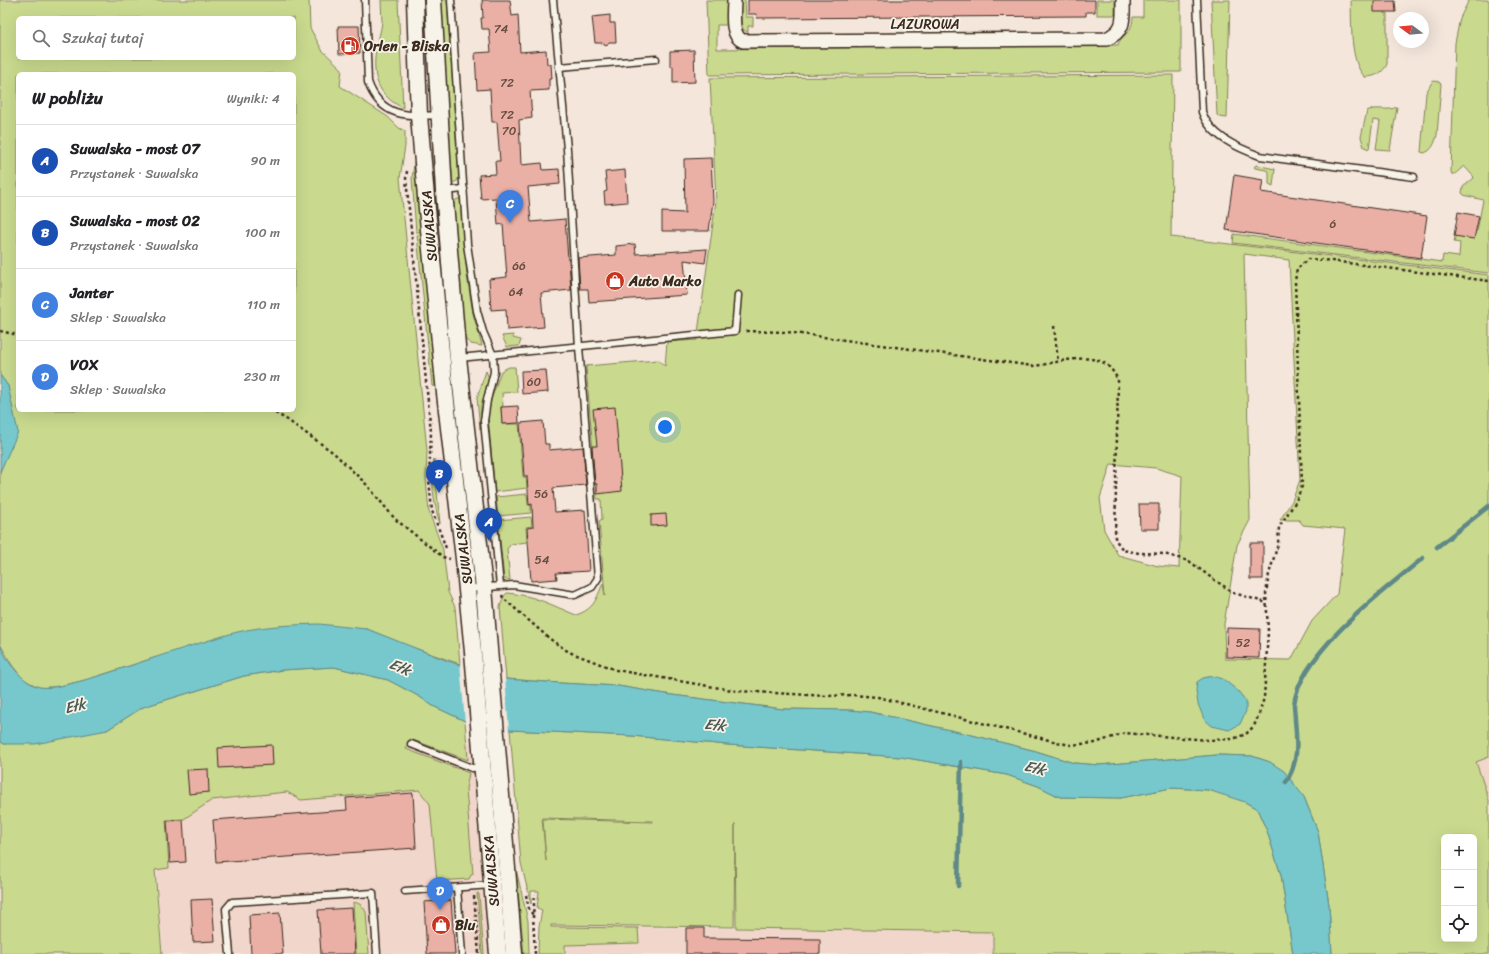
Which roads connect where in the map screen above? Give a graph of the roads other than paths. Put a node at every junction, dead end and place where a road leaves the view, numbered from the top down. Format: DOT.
graph roads {
  1 [pos="365,0"];
  2 [pos="415,0"];
  3 [pos="433,0"];
  4 [pos="452,0"];
  5 [pos="553,0"];
  6 [pos="734,0"];
  7 [pos="1123,0"];
  8 [pos="1197,0"];
  9 [pos="656,59"];
  10 [pos="559,67"];
  11 [pos="441,114"];
  12 [pos="419,116"];
  13 [pos="1414,177"];
  14 [pos="464,189"];
  15 [pos="444,191"];
  16 [pos="738,296"];
  17 [pos="579,346"];
  18 [pos="493,355"];
  19 [pos="450,359"];
  20 [pos="500,586"];
  21 [pos="484,588"];
  22 [pos="467,589"];
  23 [pos="410,744"];
  24 [pos="483,767"];
  25 [pos="500,885"];
  26 [pos="458,888"];
  27 [pos="405,891"];
  28 [pos="230,954"];
  29 [pos="377,954"];
  30 [pos="462,954"];
  31 [pos="498,954"];
  32 [pos="514,954"];
  1 -- 12 [label="lane"];
  2 -- 12 [label="street, SUWALSKA"];
  3 -- 11 [label="street, SUWALSKA"];
  4 -- 14 [label="lane"];
  5 -- 10 [label="lane"];
  6 -- 7 [label="street, LAZUROWA"];
  8 -- 13 [label="lane"];
  9 -- 10 [label="lane"];
  10 -- 17 [label="lane"];
  11 -- 12 [label="lane"];
  11 -- 15 [label="street, SUWALSKA"];
  12 -- 19 [label="street, SUWALSKA"];
  14 -- 15 [label="lane"];
  14 -- 18 [label="lane"];
  15 -- 19 [label="street, SUWALSKA"];
  16 -- 17 [label="lane"];
  17 -- 18 [label="lane"];
  17 -- 20 [label="lane"];
  18 -- 19 [label="lane"];
  18 -- 20 [label="lane"];
  19 -- 21 [label="street, SUWALSKA"];
  19 -- 22 [label="street, SUWALSKA"];
  20 -- 21 [label="lane"];
  21 -- 22 [label="lane"];
  21 -- 25 [label="street, SUWALSKA"];
  22 -- 24 [label="street, SUWALSKA"];
  23 -- 24 [label="lane"];
  24 -- 25 [label="street, SUWALSKA"];
  25 -- 26 [label="lane"];
  25 -- 31 [label="street, SUWALSKA"];
  25 -- 32 [label="street, SUWALSKA"];
  26 -- 27 [label="lane"];
  26 -- 30 [label="lane"];
  28 -- 29 [label="lane"];
}
